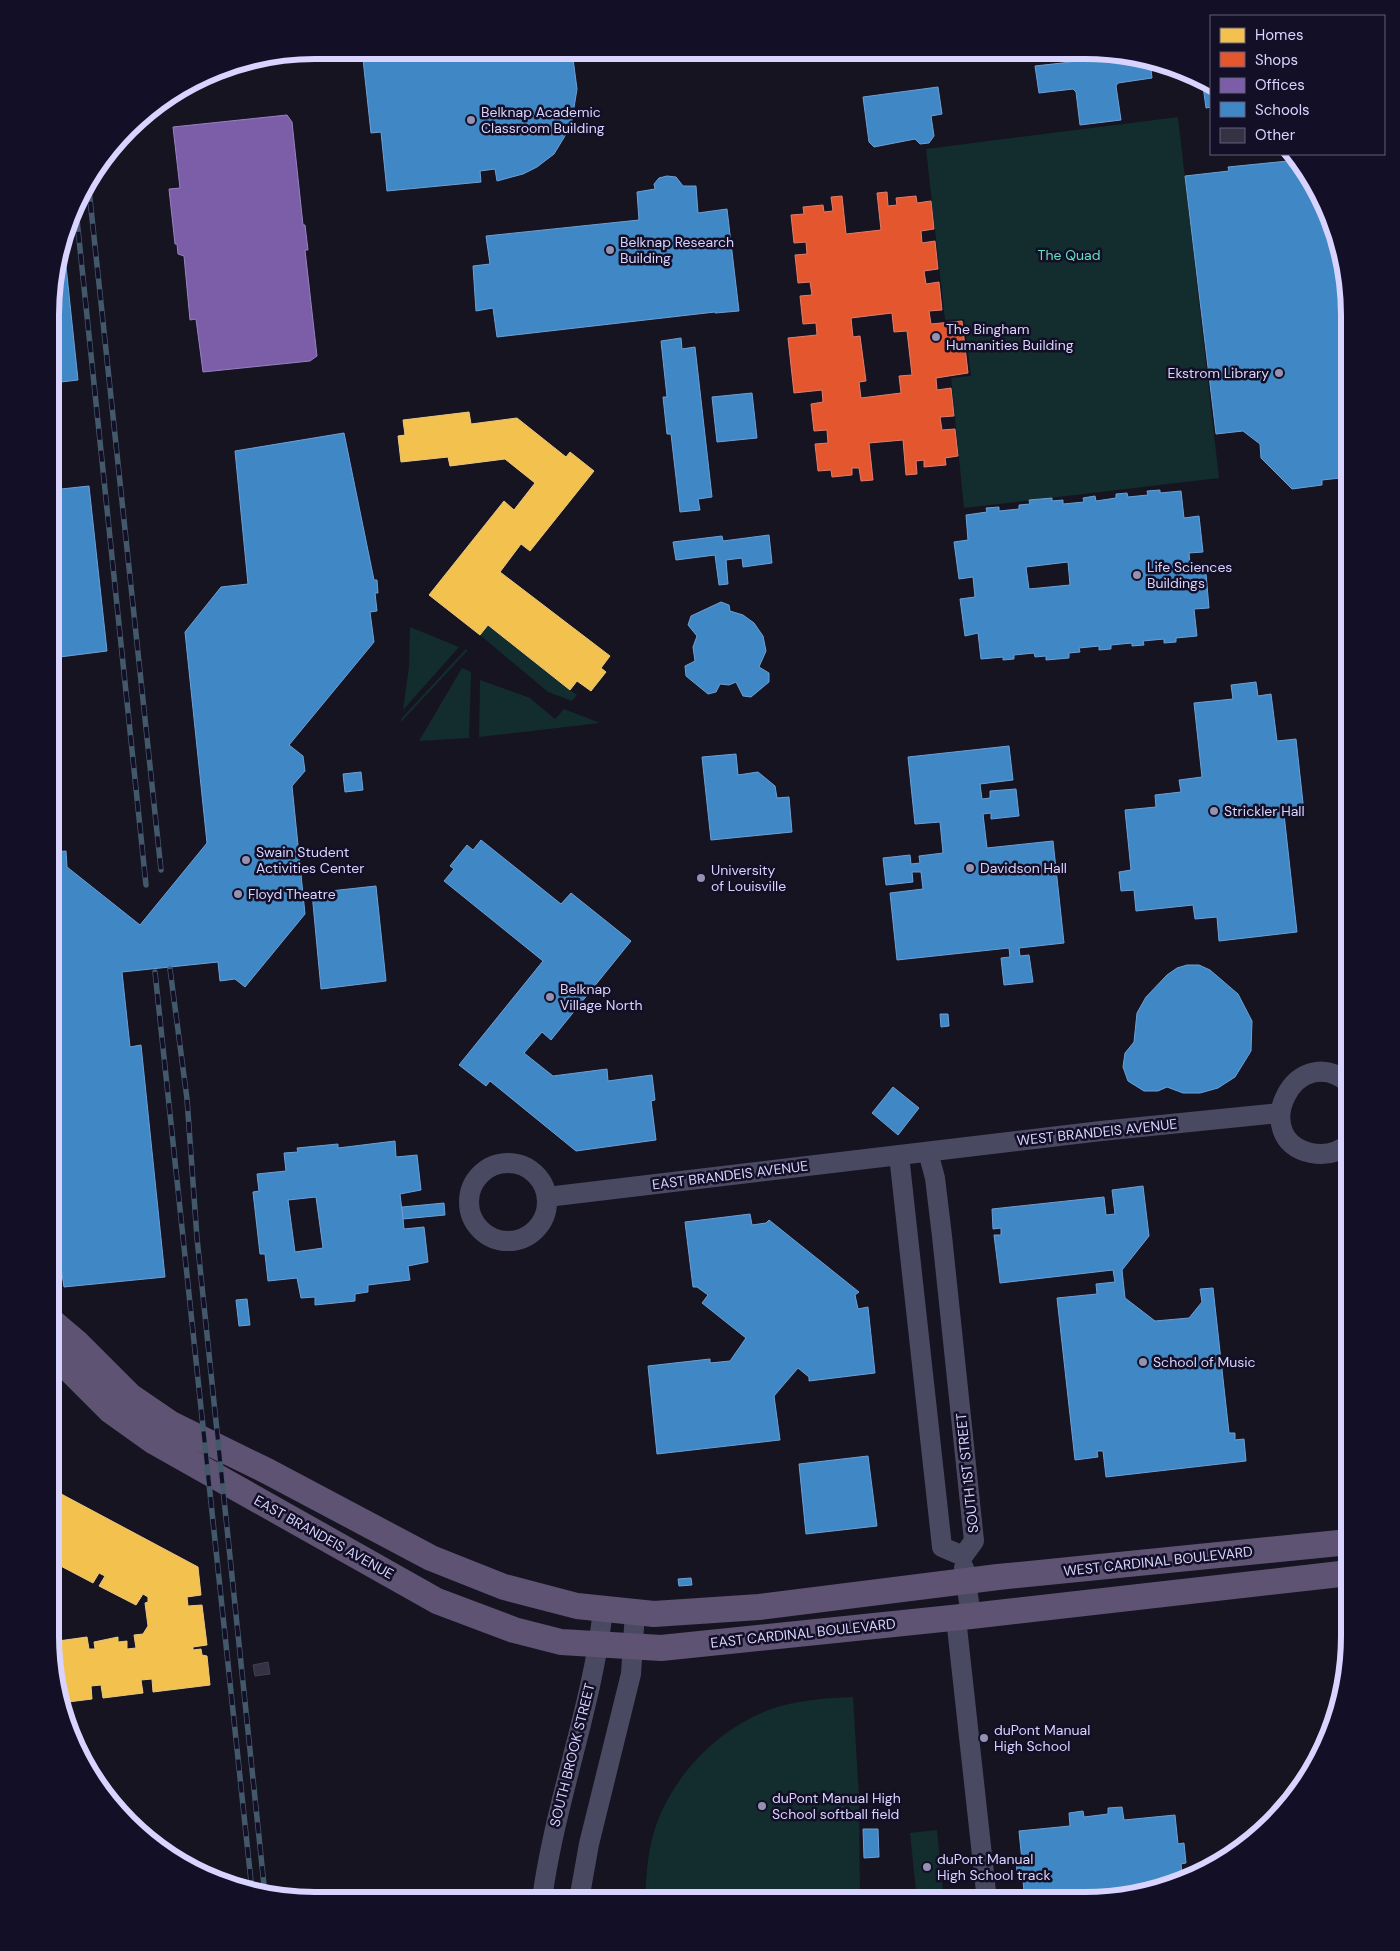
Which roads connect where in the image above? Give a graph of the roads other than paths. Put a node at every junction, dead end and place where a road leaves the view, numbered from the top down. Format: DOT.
graph roads {
  1 [pos="1341,1079"];
  2 [pos="1280,1113"];
  3 [pos="1341,1149"];
  4 [pos="913,1153"];
  5 [pos="547,1197"];
  6 [pos="59,1328"];
  7 [pos="59,1359"];
  8 [pos="1341,1543"];
  9 [pos="964,1568"];
  10 [pos="1341,1574"];
  11 [pos="603,1610"];
  12 [pos="635,1612"];
  13 [pos="963,1617"];
  14 [pos="599,1644"];
  15 [pos="634,1647"];
  16 [pos="543,1892"];
  17 [pos="580,1892"];
  18 [pos="986,1892"];
  1 -- 2 [label="street"];
  2 -- 3 [label="street"];
  2 -- 4 [label="street, WEST BRANDEIS AVENUE"];
  4 -- 5 [label="street, EAST BRANDEIS AVENUE"];
  4 -- 9 [label="street"];
  4 -- 9 [label="street, SOUTH 1ST STREET"];
  6 -- 11 [label="main road"];
  7 -- 14 [label="main road, EAST BRANDEIS AVENUE"];
  8 -- 9 [label="main road, WEST CARDINAL BOULEVARD"];
  9 -- 12 [label="main road"];
  9 -- 13 [label="street"];
  10 -- 13 [label="main road"];
  11 -- 12 [label="main road"];
  11 -- 14 [label="street, SOUTH BROOK STREET"];
  12 -- 15 [label="street"];
  13 -- 15 [label="main road, EAST CARDINAL BOULEVARD"];
  13 -- 18 [label="street"];
  14 -- 15 [label="main road, EAST BRANDEIS AVENUE"];
  14 -- 16 [label="street, SOUTH BROOK STREET"];
  15 -- 17 [label="street"];
}
